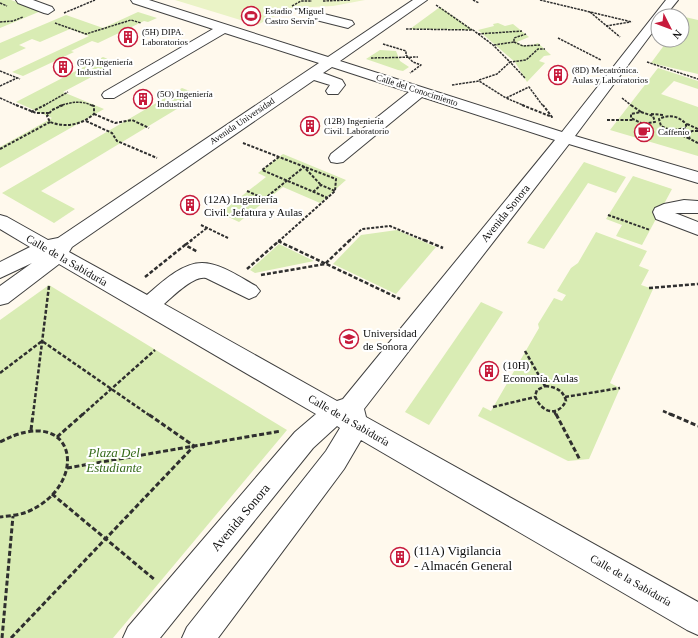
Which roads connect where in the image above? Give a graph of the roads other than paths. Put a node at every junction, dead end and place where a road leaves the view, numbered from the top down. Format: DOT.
graph roads {
  1 [pos="22,0"];
  2 [pos="137,0"];
  3 [pos="421,0"];
  4 [pos="672,0"];
  5 [pos="666,8"];
  6 [pos="48,10"];
  7 [pos="316,16"];
  8 [pos="348,24"];
  9 [pos="224,28"];
  10 [pos="650,29"];
  11 [pos="330,62"];
  12 [pos="312,74"];
  13 [pos="420,91"];
  14 [pos="333,92"];
  15 [pos="109,95"];
  16 [pos="565,138"];
  17 [pos="337,158"];
  18 [pos="690,175"];
  19 [pos="670,207"];
  20 [pos="696,207"];
  21 [pos="0,221"];
  22 [pos="698,229"];
  23 [pos="56,248"];
  24 [pos="0,271"];
  25 [pos="252,284"];
  26 [pos="0,298"];
  27 [pos="148,306"];
  28 [pos="347,415"];
  29 [pos="698,619"];
  30 [pos="139,638"];
  31 [pos="198,638"];
  1 -- 6 [label="lane"];
  2 -- 9 [label="lane, Calle del Conocimiento"];
  3 -- 11 [label="lane, Avenida Universidad"];
  4 -- 5 [label="lane, Avenida Sonora"];
  7 -- 8 [label="lane"];
  9 -- 11 [label="lane, Calle del Conocimiento"];
  9 -- 15 [label="lane"];
  10 -- 16 [label="lane, Avenida Sonora"];
  11 -- 12 [label="lane, Avenida Universidad"];
  11 -- 13 [label="lane, Calle del Conocimiento"];
  12 -- 14 [label="lane"];
  12 -- 23 [label="lane, Avenida Universidad"];
  13 -- 16 [label="lane, Calle del Conocimiento"];
  13 -- 17 [label="lane"];
  16 -- 18 [label="lane, Calle del Conocimiento"];
  16 -- 28 [label="lane, Avenida Sonora"];
  18 -- 19 [label="lane"];
  18 -- 20 [label="lane"];
  19 -- 20 [label="lane"];
  19 -- 22 [label="lane"];
  21 -- 23 [label="lane, Calle de la Sabiduría"];
  23 -- 24 [label="lane, Avenida Universidad"];
  23 -- 26 [label="lane, Avenida Universidad"];
  23 -- 27 [label="lane, Calle de la Sabiduría"];
  25 -- 27 [label="lane"];
  27 -- 28 [label="lane, Calle de la Sabiduría"];
  28 -- 29 [label="lane, Calle de la Sabiduría"];
  28 -- 30 [label="lane, Avenida Sonora"];
  28 -- 31 [label="lane, Avenida Sonora"];
}
